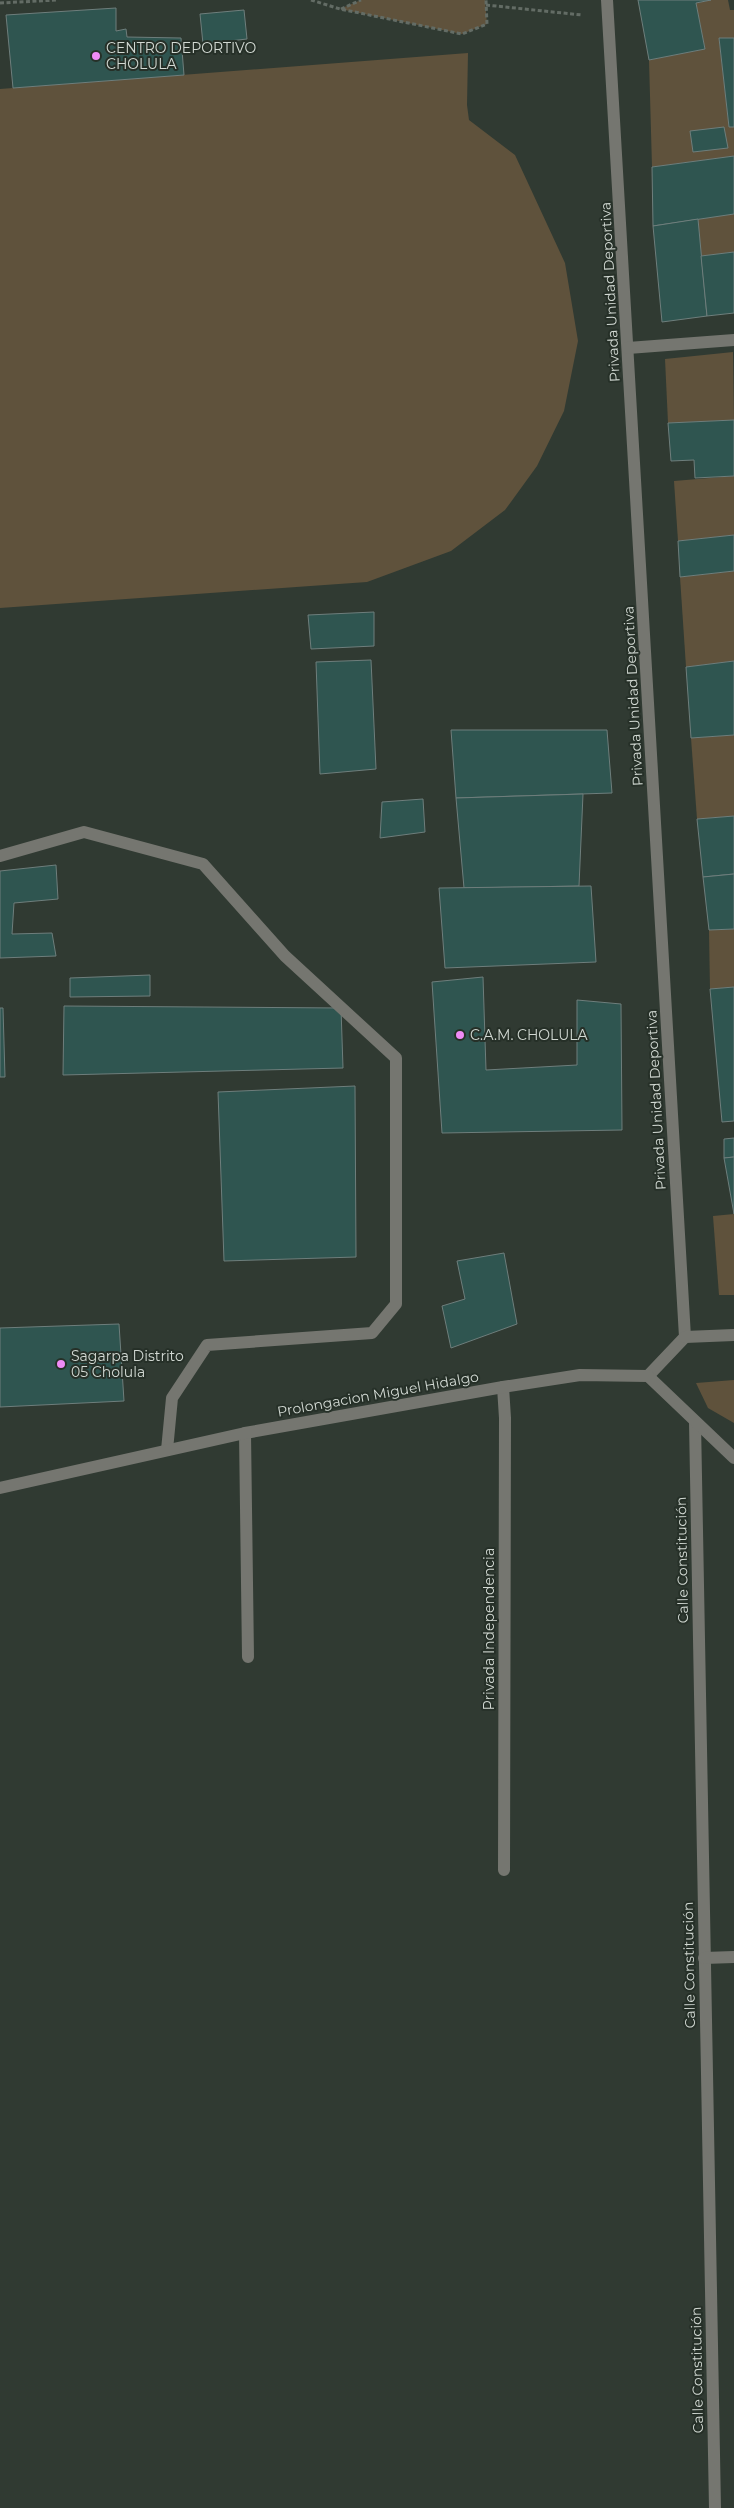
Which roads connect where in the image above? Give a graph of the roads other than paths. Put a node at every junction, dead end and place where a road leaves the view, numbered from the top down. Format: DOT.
graph roads {
  1 [pos="607,0"];
  2 [pos="734,340"];
  3 [pos="628,348"];
  4 [pos="0,856"];
  5 [pos="734,1335"];
  6 [pos="684,1338"];
  7 [pos="648,1376"];
  8 [pos="503,1387"];
  9 [pos="695,1422"];
  10 [pos="245,1433"];
  11 [pos="167,1450"];
  12 [pos="734,1458"];
  13 [pos="0,1488"];
  14 [pos="248,1657"];
  15 [pos="504,1870"];
  16 [pos="734,1957"];
  17 [pos="704,1958"];
  18 [pos="715,2508"];
  1 -- 3 [label="street, Privada Unidad Deportiva"];
  2 -- 3 [label="street"];
  3 -- 6 [label="street, Privada Unidad Deportiva"];
  4 -- 11 [label="street"];
  5 -- 6 [label="street"];
  6 -- 7 [label="street"];
  7 -- 8 [label="street, Prolongacion Miguel Hidalgo"];
  7 -- 9 [label="street"];
  8 -- 10 [label="street, Prolongacion Miguel Hidalgo"];
  8 -- 15 [label="street, Privada Independencia"];
  9 -- 12 [label="street"];
  9 -- 17 [label="street, Calle Constitución"];
  10 -- 11 [label="street, Prolongacion Miguel Hidalgo"];
  10 -- 14 [label="street"];
  11 -- 13 [label="street, Prolongacion Miguel Hidalgo"];
  16 -- 17 [label="street"];
  17 -- 18 [label="street, Calle Constitución"];
}
